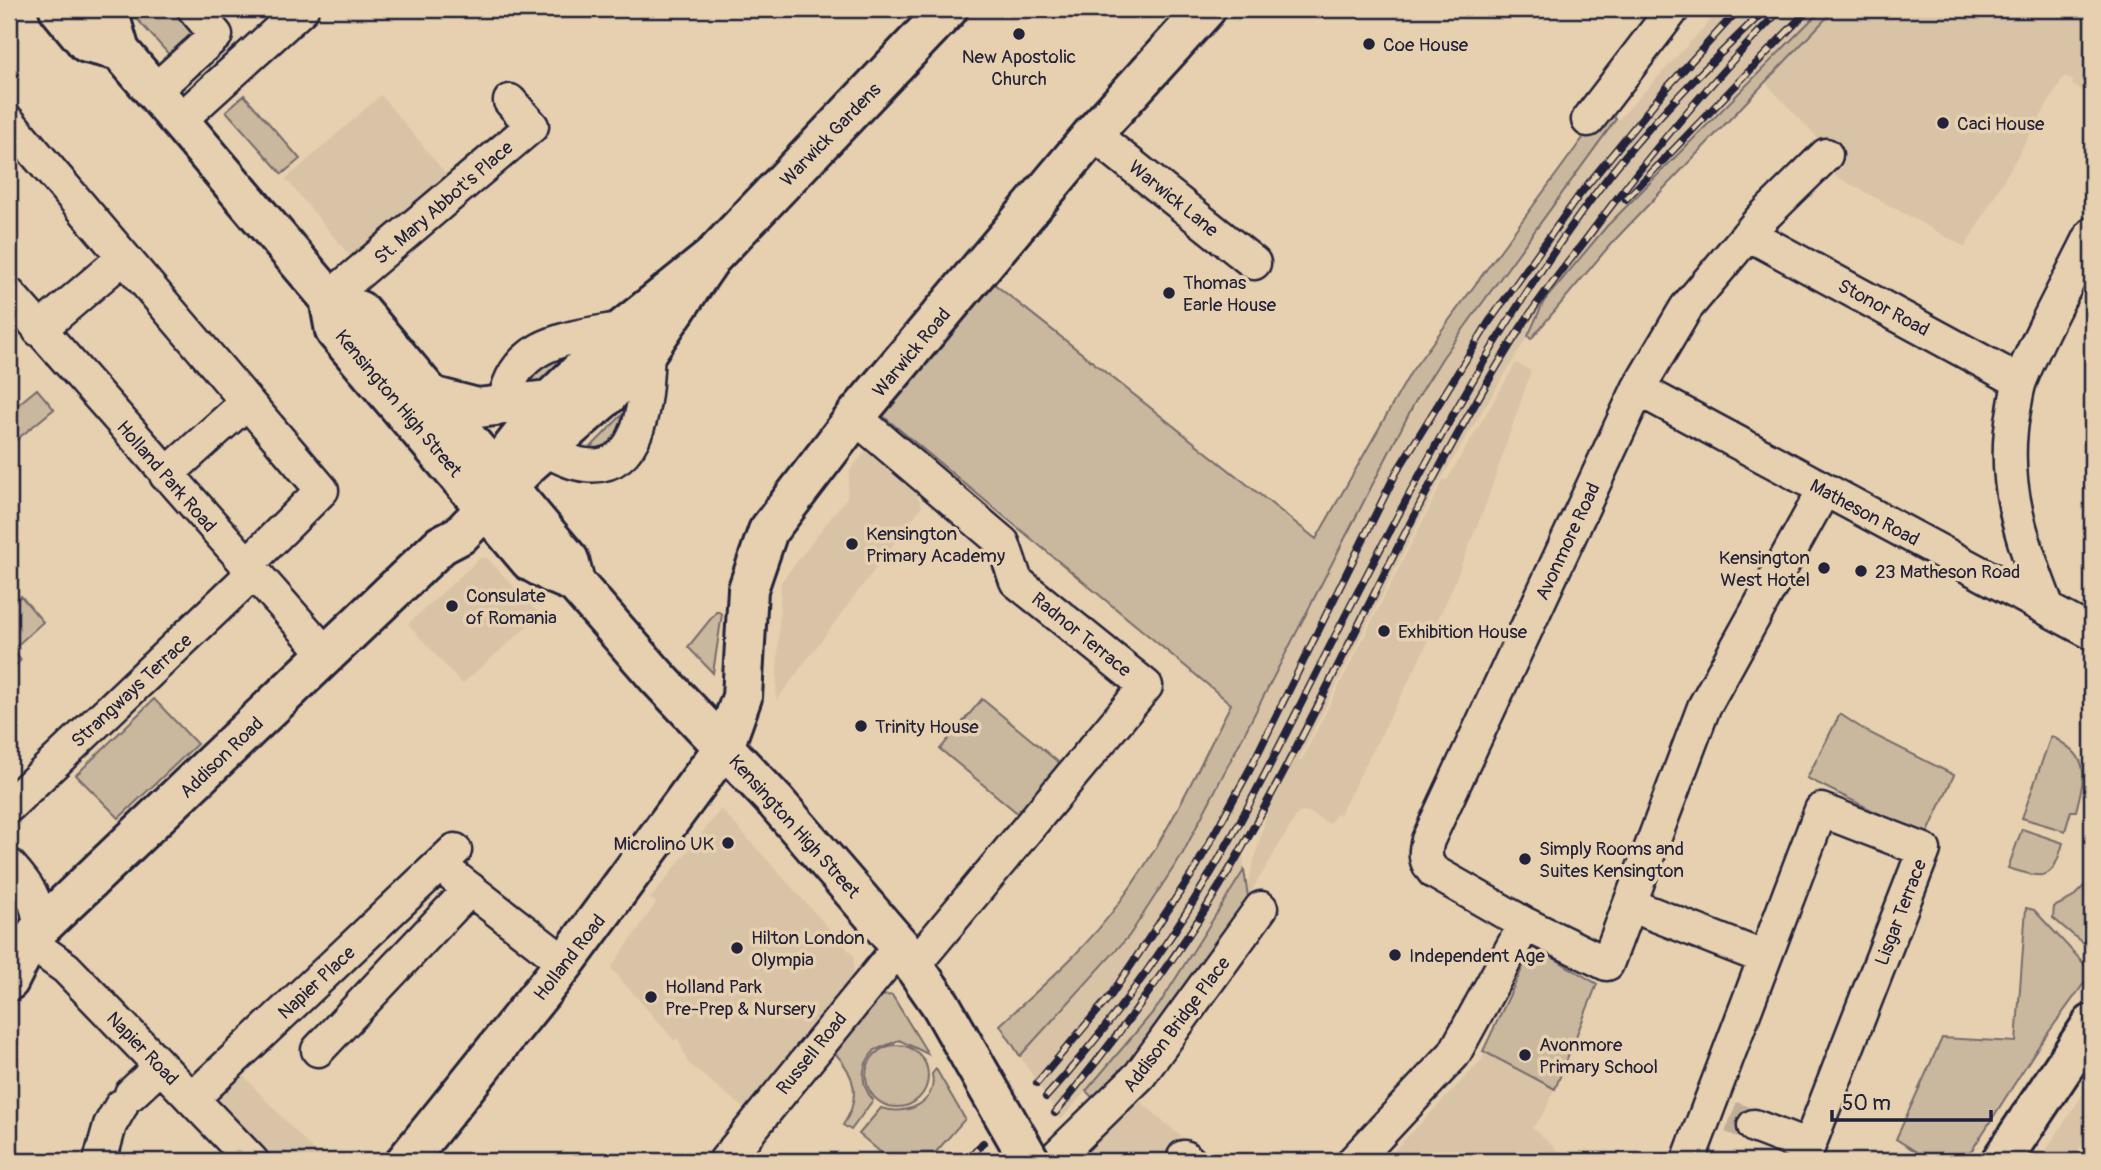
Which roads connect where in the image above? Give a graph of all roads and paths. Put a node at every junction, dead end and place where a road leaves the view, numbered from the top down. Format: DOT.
graph roads {
  1 [pos="59,9"];
  2 [pos="103,9"];
  3 [pos="194,9"];
  4 [pos="302,9"];
  5 [pos="948,9"];
  6 [pos="1206,9"];
  7 [pos="1673,9"];
  8 [pos="120,51"];
  9 [pos="154,91"];
  10 [pos="510,101"];
  11 [pos="180,120"];
  12 [pos="1588,120"];
  13 [pos="9,122"];
  14 [pos="1093,134"];
  15 [pos="1826,155"];
  16 [pos="1748,234"];
  17 [pos="2092,234"];
  18 [pos="123,258"];
  19 [pos="1254,263"];
  20 [pos="9,294"];
  21 [pos="329,298"];
  22 [pos="40,330"];
  23 [pos="636,339"];
  24 [pos="2019,381"];
  25 [pos="1638,389"];
  26 [pos="431,396"];
  27 [pos="550,400"];
  28 [pos="246,403"];
  29 [pos="504,407"];
  30 [pos="855,418"];
  31 [pos="545,450"];
  32 [pos="166,475"];
  33 [pos="491,490"];
  34 [pos="1824,490"];
  35 [pos="249,570"];
  36 [pos="2048,608"];
  37 [pos="2092,633"];
  38 [pos="327,655"];
  39 [pos="724,747"];
  40 [pos="9,806"];
  41 [pos="9,865"];
  42 [pos="470,889"];
  43 [pos="1630,905"];
  44 [pos="1261,908"];
  45 [pos="1525,924"];
  46 [pos="25,953"];
  47 [pos="908,955"];
  48 [pos="1765,958"];
  49 [pos="565,963"];
  50 [pos="2092,1024"];
  51 [pos="318,1049"];
  52 [pos="159,1067"];
  53 [pos="192,1100"];
  54 [pos="1731,1117"];
  55 [pos="1805,1154"];
  56 [pos="100,1161"];
  57 [pos="252,1161"];
  58 [pos="406,1161"];
  59 [pos="725,1161"];
  60 [pos="1030,1161"];
  61 [pos="1052,1161"];
  62 [pos="1354,1161"];
  63 [pos="1688,1161"];
  64 [pos="2001,1161"];
  1 -- 8 [label="main road"];
  2 -- 8 [label="main road, Kensington High Street"];
  3 -- 9 [label="street"];
  4 -- 11 [label="street"];
  5 -- 23 [label="main road, Warwick Gardens"];
  6 -- 14 [label="main road, Warwick Road"];
  7 -- 12 [label="street"];
  8 -- 9 [label="main road, Kensington High Street"];
  9 -- 11 [label="main road, Kensington High Street"];
  10 -- 21 [label="street, St. Mary Abbot's Place"];
  11 -- 21 [label="main road, Kensington High Street"];
  13 -- 18 [label="street"];
  14 -- 19 [label="street, Warwick Lane"];
  14 -- 30 [label="main road, Warwick Road"];
  15 -- 16 [label="street, Avonmore Road"];
  16 -- 24 [label="street, Stonor Road"];
  16 -- 25 [label="street, Avonmore Road"];
  17 -- 24 [label="street"];
  18 -- 22 [label="street"];
  18 -- 28 [label="street"];
  20 -- 22 [label="street, Holland Park Road"];
  21 -- 26 [label="main road, Kensington High Street"];
  21 -- 33 [label="main road, Kensington High Street"];
  22 -- 32 [label="street, Holland Park Road"];
  23 -- 27 [label="main road, Warwick Gardens"];
  23 -- 29 [label="street"];
  23 -- 31 [label="main road, Warwick Gardens"];
  23 -- 31 [label="street, Warwick Gardens"];
  24 -- 36 [label="street"];
  25 -- 34 [label="street, Matheson Road"];
  25 -- 45 [label="street, Avonmore Road"];
  26 -- 29 [label="main road"];
  26 -- 33 [label="main road, Kensington High Street"];
  27 -- 29 [label="main road"];
  27 -- 33 [label="main road, Warwick Gardens"];
  28 -- 32 [label="street"];
  28 -- 35 [label="street, Strangways Terrace"];
  30 -- 39 [label="main road, Warwick Road"];
  30 -- 47 [label="street, Radnor Terrace"];
  31 -- 33 [label="main road, Warwick Gardens"];
  32 -- 35 [label="street, Holland Park Road"];
  33 -- 38 [label="main road, Addison Road"];
  33 -- 39 [label="main road, Kensington High Street"];
  34 -- 36 [label="street, Matheson Road"];
  34 -- 43 [label="street"];
  35 -- 38 [label="street, Holland Park Road"];
  35 -- 40 [label="street, Strangways Terrace"];
  36 -- 37 [label="street, Matheson Road"];
  38 -- 46 [label="main road, Addison Road"];
  39 -- 47 [label="main road, Kensington High Street"];
  39 -- 49 [label="main road, Holland Road"];
  41 -- 46 [label="street"];
  42 -- 49 [label="street, Napier Place"];
  42 -- 51 [label="street"];
  42 -- 53 [label="street, Napier Place"];
  43 -- 45 [label="street, Avonmore Road"];
  43 -- 48 [label="street"];
  44 -- 61 [label="street, Addison Bridge Place"];
  45 -- 62 [label="street"];
  46 -- 52 [label="street, Napier Road"];
  47 -- 59 [label="street, Russell Road"];
  47 -- 60 [label="main road, Kensington High Street, bridge"];
  48 -- 54 [label="street, Lisgar Terrace"];
  48 -- 55 [label="street, Lisgar Terrace"];
  49 -- 58 [label="main road, Holland Road"];
  50 -- 64 [label="main road"];
  52 -- 53 [label="street, Napier Road"];
  52 -- 56 [label="street"];
  53 -- 57 [label="street, Napier Road"];
  54 -- 55 [label="street, Lisgar Terrace"];
  54 -- 63 [label="street, Lisgar Terrace"];
}
